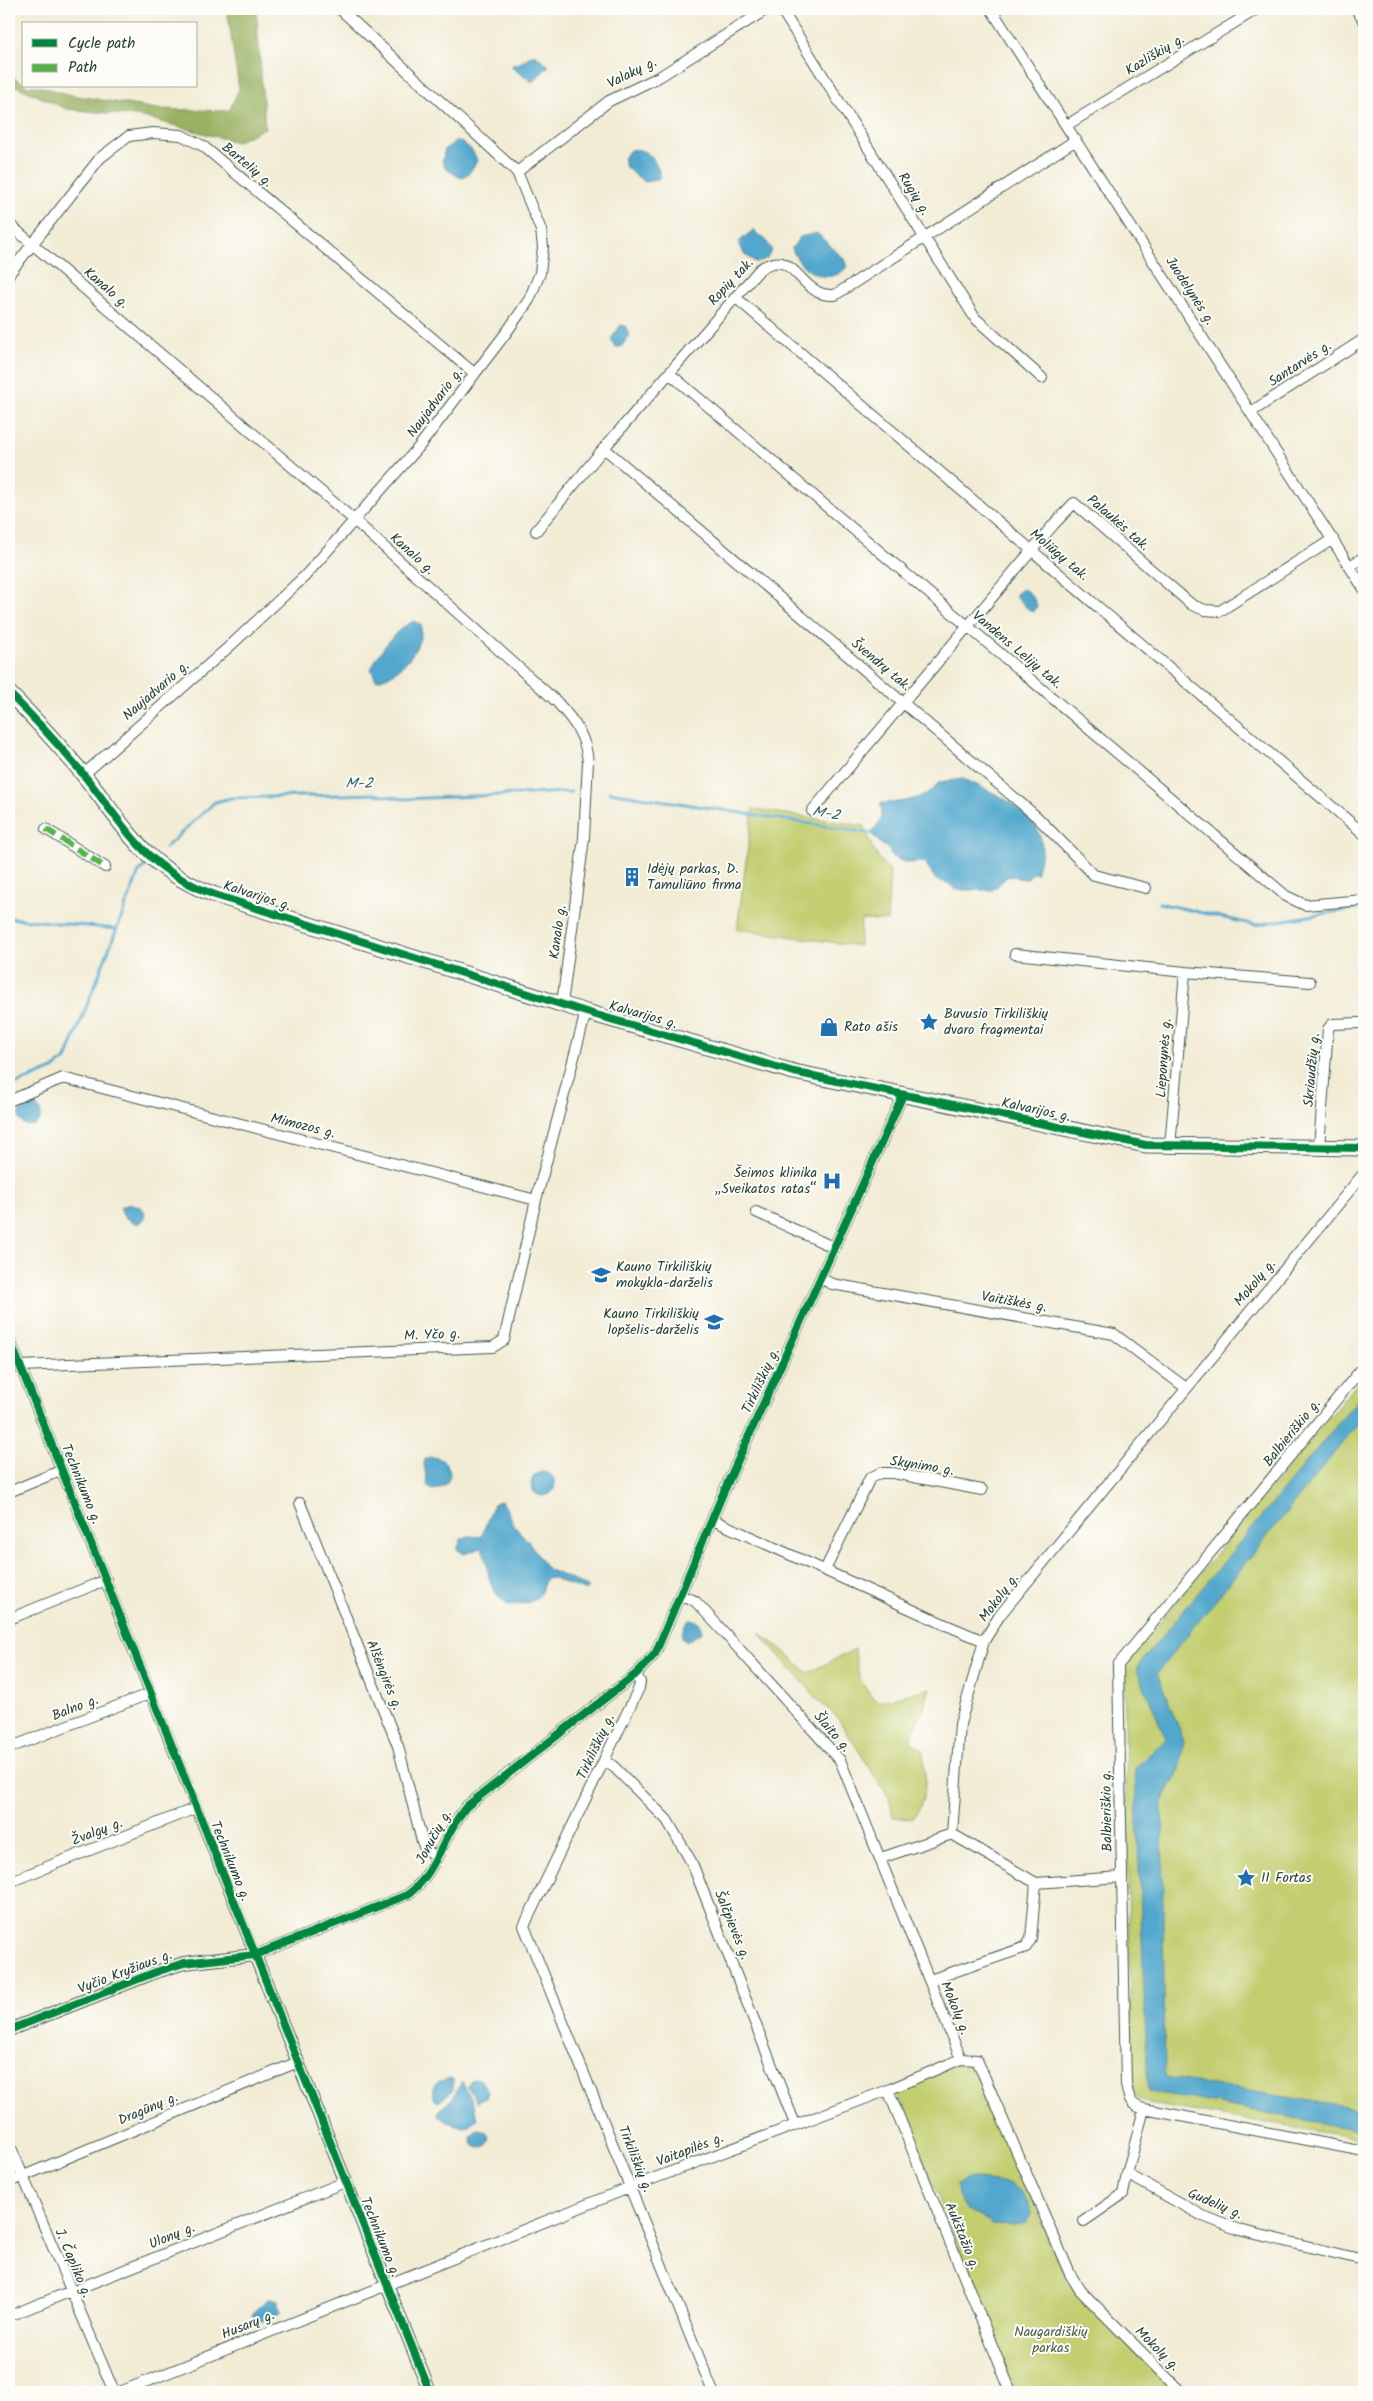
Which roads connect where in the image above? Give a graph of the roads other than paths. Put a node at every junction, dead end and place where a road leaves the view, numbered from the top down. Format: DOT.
graph roads {
  1 [pos="340,9"];
  2 [pos="767,9"];
  3 [pos="781,9"];
  4 [pos="991,9"];
  5 [pos="1257,9"];
  6 [pos="1356,9"];
  7 [pos="1364,21"];
  8 [pos="1067,125"];
  9 [pos="1076,140"];
  10 [pos="517,172"];
  11 [pos="9,224"];
  12 [pos="925,237"];
  13 [pos="34,244"];
  14 [pos="9,274"];
  15 [pos="735,297"];
  16 [pos="1364,339"];
  17 [pos="669,372"];
  18 [pos="474,373"];
  19 [pos="1042,378"];
  20 [pos="1251,412"];
  21 [pos="604,448"];
  22 [pos="354,520"];
  23 [pos="536,531"];
  24 [pos="1333,539"];
  25 [pos="1032,550"];
  26 [pos="1364,557"];
  27 [pos="1350,566"];
  28 [pos="1364,589"];
  29 [pos="968,627"];
  30 [pos="9,693"];
  31 [pos="903,702"];
  32 [pos="83,775"];
  33 [pos="812,811"];
  34 [pos="46,829"];
  35 [pos="1364,834"];
  36 [pos="105,866"];
  37 [pos="1146,888"];
  38 [pos="1364,900"];
  39 [pos="1015,954"];
  40 [pos="1185,972"];
  41 [pos="1310,982"];
  42 [pos="562,1004"];
  43 [pos="586,1012"];
  44 [pos="1360,1023"];
  45 [pos="903,1095"];
  46 [pos="9,1101"];
  47 [pos="1170,1147"];
  48 [pos="1319,1147"];
  49 [pos="1364,1148"];
  50 [pos="1364,1173"];
  51 [pos="536,1200"];
  52 [pos="756,1212"];
  53 [pos="835,1248"];
  54 [pos="822,1279"];
  55 [pos="9,1338"];
  56 [pos="12,1357"];
  57 [pos="20,1366"];
  58 [pos="1364,1366"];
  59 [pos="1186,1388"];
  60 [pos="62,1470"];
  61 [pos="982,1490"];
  62 [pos="9,1492"];
  63 [pos="300,1504"];
  64 [pos="713,1520"];
  65 [pos="825,1570"];
  66 [pos="106,1580"];
  67 [pos="681,1595"];
  68 [pos="9,1619"];
  69 [pos="984,1641"];
  70 [pos="636,1674"];
  71 [pos="151,1693"];
  72 [pos="9,1748"];
  73 [pos="605,1762"];
  74 [pos="196,1808"];
  75 [pos="952,1834"];
  76 [pos="436,1857"];
  77 [pos="881,1858"];
  78 [pos="1121,1877"];
  79 [pos="9,1882"];
  80 [pos="1036,1883"];
  81 [pos="255,1955"];
  82 [pos="930,1980"];
  83 [pos="9,2030"];
  84 [pos="961,2059"];
  85 [pos="977,2060"];
  86 [pos="298,2062"];
  87 [pos="888,2090"];
  88 [pos="1144,2108"];
  89 [pos="795,2124"];
  90 [pos="9,2143"];
  91 [pos="1364,2151"];
  92 [pos="1127,2174"];
  93 [pos="22,2176"];
  94 [pos="9,2182"];
  95 [pos="345,2182"];
  96 [pos="631,2187"];
  97 [pos="1084,2221"];
  98 [pos="1364,2260"];
  99 [pos="386,2284"];
  100 [pos="71,2292"];
  101 [pos="9,2316"];
  102 [pos="114,2392"];
  103 [pos="120,2392"];
  104 [pos="430,2392"];
  105 [pos="713,2392"];
  106 [pos="1011,2392"];
  107 [pos="1181,2392"];
  1 -- 10 [label="street, Naujadvario g."];
  2 -- 10 [label="street, Valakų g."];
  3 -- 12 [label="street, Rugių g."];
  4 -- 8 [label="street, Juodelynės g."];
  5 -- 8 [label="street, Kazliškių g."];
  6 -- 7 [label="street"];
  8 -- 9 [label="street, Juodelynės g."];
  9 -- 12 [label="street, Ropių tak."];
  9 -- 20 [label="street, Juodelynės g."];
  10 -- 18 [label="street, Naujadvario g."];
  11 -- 13 [label="street, Kanalo g."];
  12 -- 15 [label="street, Ropių tak."];
  12 -- 19 [label="street, Rugių g."];
  13 -- 14 [label="street, Bartelių g."];
  13 -- 18 [label="street, Bartelių g."];
  13 -- 22 [label="street, Kanalo g."];
  15 -- 17 [label="street, Ropių tak."];
  15 -- 25 [label="street, Moliūgų tak."];
  16 -- 20 [label="street, Santarvės g."];
  17 -- 21 [label="street, Ropių tak."];
  17 -- 29 [label="street, Vandens Lelijų tak."];
  18 -- 22 [label="street, Naujadvario g."];
  20 -- 24 [label="street, Juodelynės g."];
  21 -- 23 [label="street, Ropių tak."];
  21 -- 31 [label="street, Švendrų tak."];
  22 -- 32 [label="street, Naujadvario g."];
  22 -- 42 [label="street, Kanalo g."];
  24 -- 25 [label="street, Palaukės tak."];
  24 -- 27 [label="street, Juodelynės g."];
  25 -- 29 [label="street, Palaukės tak."];
  25 -- 35 [label="street, Moliūgų tak."];
  26 -- 27 [label="street"];
  27 -- 28 [label="street, Juodelynės g."];
  29 -- 31 [label="street, Palaukės tak."];
  29 -- 38 [label="street, Vandens Lelijų tak."];
  30 -- 32 [label="main road, Kalvarijos g."];
  31 -- 33 [label="street, Palaukės tak."];
  31 -- 37 [label="street, Švendrų tak."];
  32 -- 42 [label="main road, Kalvarijos g."];
  34 -- 36 [label="street"];
  39 -- 40 [label="street"];
  40 -- 41 [label="street"];
  40 -- 47 [label="street, Lieponynės g."];
  42 -- 43 [label="main road, Kalvarijos g."];
  43 -- 45 [label="main road, Kalvarijos g."];
  43 -- 51 [label="street, M. Yčo g."];
  44 -- 48 [label="street, Skriaudžių g."];
  45 -- 47 [label="main road, Kalvarijos g."];
  45 -- 53 [label="street, Tirkiliškių g."];
  46 -- 51 [label="street, Mimozos g."];
  47 -- 48 [label="main road, Kalvarijos g."];
  48 -- 49 [label="main road, Kalvarijos g."];
  50 -- 59 [label="street, Mokolų g."];
  51 -- 57 [label="street, M. Yčo g."];
  52 -- 53 [label="street"];
  53 -- 54 [label="street, Tirkiliškių g."];
  54 -- 59 [label="street, Vaitiškės g."];
  54 -- 64 [label="street, Tirkiliškių g."];
  55 -- 56 [label="street, Technikumo g."];
  56 -- 57 [label="street, Technikumo g."];
  57 -- 60 [label="street, Technikumo g."];
  58 -- 78 [label="street, Balbieriškio g."];
  59 -- 69 [label="street, Mokolų g."];
  60 -- 62 [label="street"];
  60 -- 66 [label="street, Technikumo g."];
  61 -- 65 [label="street, Skynimo g."];
  63 -- 76 [label="street, Alšėngirės g."];
  64 -- 65 [label="street"];
  64 -- 67 [label="street, Tirkiliškių g."];
  65 -- 69 [label="street"];
  66 -- 68 [label="street"];
  66 -- 71 [label="street, Technikumo g."];
  67 -- 70 [label="street, Tirkiliškių g."];
  67 -- 77 [label="street, Šlaito g."];
  69 -- 75 [label="street, Mokolų g."];
  70 -- 73 [label="street, Tirkiliškių g."];
  70 -- 76 [label="street, Jonučių g."];
  71 -- 72 [label="street, Balno g."];
  71 -- 74 [label="street, Technikumo g."];
  73 -- 89 [label="street, Šalčpievės g."];
  73 -- 96 [label="street, Tirkiliškių g."];
  74 -- 79 [label="street, Žvalgų g."];
  74 -- 81 [label="street, Technikumo g."];
  75 -- 77 [label="street"];
  75 -- 80 [label="street"];
  76 -- 81 [label="street, Jonučių g."];
  77 -- 82 [label="street, Šlaito g."];
  78 -- 80 [label="street"];
  78 -- 88 [label="street, Balbieriškio g."];
  80 -- 82 [label="street, Mokolų g."];
  81 -- 83 [label="street, Vyčio Kryžiaus g."];
  81 -- 86 [label="street, Technikumo g."];
  82 -- 84 [label="street, Mokolų g."];
  84 -- 85 [label="street, Vaitapilės g."];
  84 -- 87 [label="street, Vaitapilės g."];
  85 -- 107 [label="street, Mokolų g."];
  86 -- 93 [label="street, Dragūnų g."];
  86 -- 95 [label="street, Technikumo g."];
  87 -- 89 [label="street, Vaitapilės g."];
  87 -- 106 [label="street, Aukštažio g."];
  88 -- 91 [label="street"];
  88 -- 92 [label="street"];
  89 -- 96 [label="street, Vaitapilės g."];
  90 -- 93 [label="street, J. Čapliko g."];
  92 -- 97 [label="street"];
  92 -- 98 [label="street, Gudelių g."];
  93 -- 94 [label="street, Dragūnų g."];
  93 -- 100 [label="street, J. Čapliko g."];
  95 -- 99 [label="street, Technikumo g."];
  95 -- 100 [label="street, Ulonų g."];
  96 -- 99 [label="street, Vaitapilės g."];
  96 -- 105 [label="street, Tirkiliškių g."];
  99 -- 103 [label="street, Husarų g."];
  99 -- 104 [label="street, Technikumo g."];
  100 -- 101 [label="street, Ulonų g."];
  100 -- 102 [label="street, J. Čapliko g."];
}
